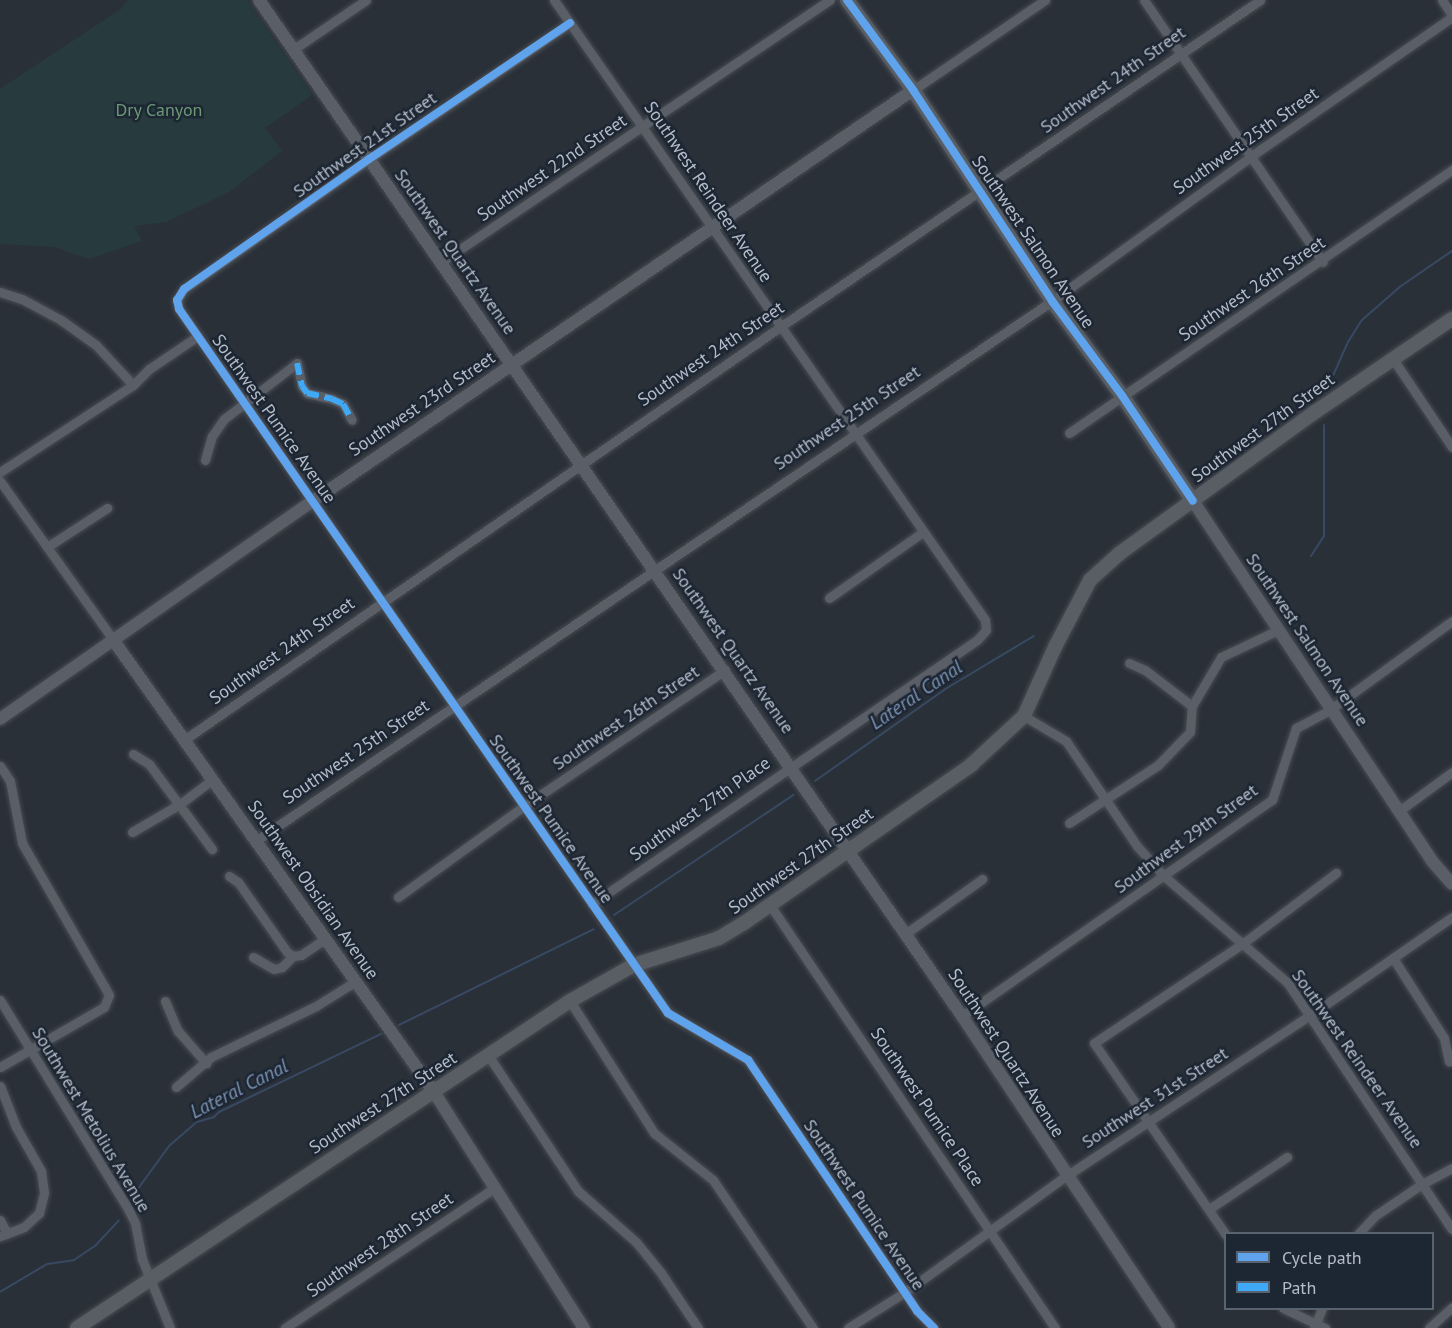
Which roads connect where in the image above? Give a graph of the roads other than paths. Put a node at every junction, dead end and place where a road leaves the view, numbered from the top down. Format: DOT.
graph roads {
  1 [pos="259,0"];
  2 [pos="366,0"];
  3 [pos="554,0"];
  4 [pos="830,0"];
  5 [pos="847,0"];
  6 [pos="1045,0"];
  7 [pos="1144,0"];
  8 [pos="1260,0"];
  9 [pos="1442,0"];
  10 [pos="1452,16"];
  11 [pos="570,23"];
  12 [pos="294,50"];
  13 [pos="1180,53"];
  14 [pos="913,90"];
  15 [pos="643,126"];
  16 [pos="1252,158"];
  17 [pos="369,159"];
  18 [pos="1452,170"];
  19 [pos="982,192"];
  20 [pos="712,228"];
  21 [pos="441,262"];
  22 [pos="1323,262"];
  23 [pos="0,292"];
  24 [pos="180,294"];
  25 [pos="1052,301"];
  26 [pos="1452,319"];
  27 [pos="780,327"];
  28 [pos="198,336"];
  29 [pos="1393,359"];
  30 [pos="512,364"];
  31 [pos="133,385"];
  32 [pos="1123,397"];
  33 [pos="244,402"];
  34 [pos="352,420"];
  35 [pos="855,432"];
  36 [pos="1069,433"];
  37 [pos="1452,447"];
  38 [pos="206,460"];
  39 [pos="581,464"];
  40 [pos="0,472"];
  41 [pos="0,482"];
  42 [pos="313,501"];
  43 [pos="1193,501"];
  44 [pos="107,508"];
  45 [pos="923,532"];
  46 [pos="47,547"];
  47 [pos="654,569"];
  48 [pos="829,598"];
  49 [pos="383,602"];
  50 [pos="1452,621"];
  51 [pos="1278,630"];
  52 [pos="977,640"];
  53 [pos="114,641"];
  54 [pos="1129,663"];
  55 [pos="725,670"];
  56 [pos="454,704"];
  57 [pos="1192,706"];
  58 [pos="1331,709"];
  59 [pos="1024,716"];
  60 [pos="0,719"];
  61 [pos="184,740"];
  62 [pos="133,754"];
  63 [pos="0,766"];
  64 [pos="791,766"];
  65 [pos="1452,772"];
  66 [pos="212,780"];
  67 [pos="1106,800"];
  68 [pos="180,804"];
  69 [pos="524,806"];
  70 [pos="1399,811"];
  71 [pos="1068,822"];
  72 [pos="132,832"];
  73 [pos="257,840"];
  74 [pos="212,849"];
  75 [pos="846,852"];
  76 [pos="1336,873"];
  77 [pos="229,876"];
  78 [pos="1164,876"];
  79 [pos="982,879"];
  80 [pos="1452,884"];
  81 [pos="398,897"];
  82 [pos="592,904"];
  83 [pos="770,905"];
  84 [pos="1452,917"];
  85 [pos="905,934"];
  86 [pos="326,938"];
  87 [pos="1242,944"];
  88 [pos="293,956"];
  89 [pos="253,957"];
  90 [pos="1393,958"];
  91 [pos="634,965"];
  92 [pos="356,981"];
  93 [pos="0,1000"];
  94 [pos="165,1001"];
  95 [pos="570,1001"];
  96 [pos="962,1016"];
  97 [pos="1309,1016"];
  98 [pos="30,1049"];
  99 [pos="488,1055"];
  100 [pos="1449,1061"];
  101 [pos="206,1063"];
  102 [pos="0,1067"];
  103 [pos="0,1086"];
  104 [pos="176,1087"];
  105 [pos="434,1092"];
  106 [pos="4,1109"];
  107 [pos="1150,1122"];
  108 [pos="1287,1157"];
  109 [pos="1452,1168"];
  110 [pos="1066,1176"];
  111 [pos="1422,1184"];
  112 [pos="493,1189"];
  113 [pos="1209,1209"];
  114 [pos="0,1220"];
  115 [pos="1452,1228"];
  116 [pos="991,1231"];
  117 [pos="1225,1232"];
  118 [pos="1359,1232"];
  119 [pos="4,1234"];
  120 [pos="152,1279"];
  121 [pos="905,1292"];
  122 [pos="1452,1307"];
  123 [pos="1287,1310"];
  124 [pos="1322,1310"];
  125 [pos="1318,1327"];
  126 [pos="77,1328"];
  127 [pos="170,1328"];
  128 [pos="285,1328"];
  129 [pos="584,1328"];
  130 [pos="698,1328"];
  131 [pos="813,1328"];
  132 [pos="848,1328"];
  133 [pos="934,1328"];
  134 [pos="1055,1328"];
  135 [pos="1169,1328"];
  136 [pos="1429,1328"];
  1 -- 12 [label="street, Southwest Quartz Avenue"];
  2 -- 12 [label="street"];
  3 -- 11 [label="street, Southwest Reindeer Avenue"];
  4 -- 15 [label="street, Southwest 22nd Street"];
  5 -- 14 [label="main road, Southwest Salmon Avenue"];
  6 -- 14 [label="street, Southwest 23rd Street"];
  7 -- 13 [label="street"];
  8 -- 13 [label="street, Southwest 24th Street"];
  9 -- 10 [label="street"];
  10 -- 16 [label="street, Southwest 25th Street"];
  11 -- 15 [label="street, Southwest Reindeer Avenue"];
  11 -- 17 [label="street, Southwest 21st Street"];
  12 -- 17 [label="street, Southwest Quartz Avenue"];
  13 -- 16 [label="street"];
  13 -- 19 [label="street, Southwest 24th Street"];
  14 -- 19 [label="main road, Southwest Salmon Avenue"];
  14 -- 20 [label="street, Southwest 23rd Street"];
  15 -- 20 [label="street, Southwest Reindeer Avenue"];
  15 -- 21 [label="street, Southwest 22nd Street"];
  16 -- 22 [label="street"];
  16 -- 25 [label="street, Southwest 25th Street"];
  17 -- 21 [label="street, Southwest Quartz Avenue"];
  17 -- 24 [label="street, Southwest 21st Street"];
  18 -- 22 [label="street, Southwest 26th Street"];
  19 -- 25 [label="main road, Southwest Salmon Avenue"];
  19 -- 27 [label="street, Southwest 24th Street"];
  20 -- 27 [label="street, Southwest Reindeer Avenue"];
  20 -- 30 [label="street, Southwest 23rd Street"];
  21 -- 30 [label="street, Southwest Quartz Avenue"];
  22 -- 32 [label="street, Southwest 26th Street"];
  23 -- 31 [label="street"];
  24 -- 28 [label="street, Southwest Pumice Avenue"];
  25 -- 32 [label="main road, Southwest Salmon Avenue"];
  25 -- 35 [label="street, Southwest 25th Street"];
  26 -- 29 [label="main road, Southwest 27th Street"];
  27 -- 35 [label="street, Southwest Reindeer Avenue"];
  27 -- 39 [label="street, Southwest 24th Street"];
  28 -- 31 [label="street"];
  28 -- 33 [label="street, Southwest Pumice Avenue"];
  29 -- 37 [label="street"];
  29 -- 43 [label="main road, Southwest 27th Street"];
  30 -- 39 [label="street, Southwest Quartz Avenue"];
  30 -- 42 [label="street, Southwest 23rd Street"];
  31 -- 40 [label="street"];
  32 -- 36 [label="street, Southwest 26th Street"];
  32 -- 43 [label="main road, Southwest Salmon Avenue"];
  33 -- 34 [label="street"];
  33 -- 38 [label="street"];
  33 -- 42 [label="street, Southwest Pumice Avenue"];
  35 -- 45 [label="street, Southwest Reindeer Avenue"];
  35 -- 47 [label="street, Southwest 25th Street"];
  39 -- 47 [label="street, Southwest Quartz Avenue"];
  39 -- 49 [label="street, Southwest 24th Street"];
  41 -- 46 [label="street, Southwest Obsidian Avenue"];
  42 -- 49 [label="street, Southwest Pumice Avenue"];
  42 -- 53 [label="street, Southwest 23rd Street"];
  43 -- 51 [label="street, Southwest Salmon Avenue"];
  43 -- 59 [label="main road, Southwest 27th Street"];
  44 -- 46 [label="street"];
  45 -- 48 [label="street"];
  45 -- 52 [label="street, Southwest Reindeer Avenue"];
  46 -- 53 [label="street, Southwest Obsidian Avenue"];
  47 -- 55 [label="street, Southwest Quartz Avenue"];
  47 -- 56 [label="street, Southwest 25th Street"];
  49 -- 56 [label="street, Southwest Pumice Avenue"];
  49 -- 61 [label="street, Southwest 24th Street"];
  50 -- 58 [label="street, Southwest 29th Street"];
  51 -- 57 [label="street"];
  51 -- 58 [label="street, Southwest Salmon Avenue"];
  52 -- 64 [label="street, Southwest 27th Place"];
  53 -- 60 [label="street, Southwest 23rd Street"];
  53 -- 61 [label="street, Southwest Obsidian Avenue"];
  54 -- 57 [label="street"];
  55 -- 64 [label="street, Southwest Quartz Avenue"];
  55 -- 69 [label="street, Southwest 26th Street"];
  56 -- 69 [label="street, Southwest Pumice Avenue"];
  56 -- 73 [label="street, Southwest 25th Street"];
  57 -- 67 [label="street"];
  58 -- 70 [label="street, Southwest Salmon Avenue"];
  58 -- 78 [label="street, Southwest 29th Street"];
  59 -- 67 [label="street, Southwest Reindeer Avenue"];
  59 -- 75 [label="main road, Southwest 27th Street"];
  61 -- 66 [label="street, Southwest Obsidian Avenue"];
  62 -- 68 [label="street"];
  63 -- 98 [label="street"];
  64 -- 75 [label="street, Southwest Quartz Avenue"];
  64 -- 82 [label="street, Southwest 27th Place"];
  65 -- 70 [label="street"];
  66 -- 68 [label="street"];
  66 -- 73 [label="street, Southwest Obsidian Avenue"];
  67 -- 71 [label="street"];
  67 -- 78 [label="street, Southwest Reindeer Avenue"];
  68 -- 72 [label="street"];
  68 -- 74 [label="street"];
  69 -- 81 [label="street, Southwest 26th Street"];
  69 -- 82 [label="street, Southwest Pumice Avenue"];
  70 -- 80 [label="street, Southwest Salmon Avenue"];
  73 -- 86 [label="street, Southwest Obsidian Avenue"];
  75 -- 83 [label="main road, Southwest 27th Street"];
  75 -- 85 [label="street, Southwest Quartz Avenue"];
  76 -- 87 [label="street"];
  77 -- 88 [label="street"];
  78 -- 87 [label="street, Southwest Reindeer Avenue"];
  78 -- 96 [label="street, Southwest 29th Street"];
  79 -- 85 [label="street"];
  82 -- 91 [label="street, Southwest Pumice Avenue"];
  83 -- 91 [label="main road, Southwest 27th Street"];
  83 -- 116 [label="street, Southwest Pumice Place"];
  84 -- 90 [label="street, Southwest 31st Street"];
  85 -- 96 [label="street, Southwest Quartz Avenue"];
  86 -- 88 [label="street"];
  86 -- 92 [label="street, Southwest Obsidian Avenue"];
  87 -- 97 [label="street, Southwest Reindeer Avenue"];
  87 -- 107 [label="street"];
  88 -- 89 [label="street"];
  90 -- 97 [label="street, Southwest 31st Street"];
  90 -- 100 [label="street"];
  91 -- 95 [label="main road, Southwest 27th Street"];
  91 -- 121 [label="street, Southwest Pumice Avenue"];
  92 -- 101 [label="street"];
  92 -- 105 [label="street, Southwest Obsidian Avenue"];
  93 -- 98 [label="street, Southwest Metolius Avenue"];
  94 -- 101 [label="street"];
  95 -- 99 [label="main road, Southwest 27th Street"];
  95 -- 131 [label="street"];
  96 -- 110 [label="street, Southwest Quartz Avenue"];
  97 -- 107 [label="street, Southwest 31st Street"];
  97 -- 111 [label="street, Southwest Reindeer Avenue"];
  98 -- 102 [label="street"];
  98 -- 120 [label="street, Southwest Metolius Avenue"];
  99 -- 105 [label="main road, Southwest 27th Street"];
  99 -- 130 [label="street"];
  101 -- 104 [label="street"];
  103 -- 106 [label="street"];
  105 -- 112 [label="street, Southwest Obsidian Avenue"];
  105 -- 120 [label="main road, Southwest 27th Street"];
  106 -- 119 [label="street"];
  107 -- 110 [label="street, Southwest 31st Street"];
  107 -- 113 [label="street"];
  108 -- 113 [label="street"];
  109 -- 111 [label="street"];
  110 -- 116 [label="street, Southwest 31st Street"];
  110 -- 135 [label="street, Southwest Quartz Avenue"];
  111 -- 115 [label="street, Southwest Reindeer Avenue"];
  111 -- 118 [label="street"];
  112 -- 128 [label="street, Southwest 28th Street"];
  112 -- 129 [label="street, Southwest Obsidian Avenue"];
  113 -- 117 [label="street"];
  114 -- 119 [label="street"];
  116 -- 121 [label="street, Southwest 31st Street"];
  116 -- 134 [label="street, Southwest Pumice Place"];
  120 -- 126 [label="main road, Southwest 27th Street"];
  120 -- 127 [label="street, Southwest Metolius Avenue"];
  121 -- 132 [label="street, Southwest 31st Street"];
  121 -- 133 [label="street, Southwest Pumice Avenue"];
  122 -- 136 [label="street"];
  123 -- 125 [label="street"];
  124 -- 125 [label="street"];
}
